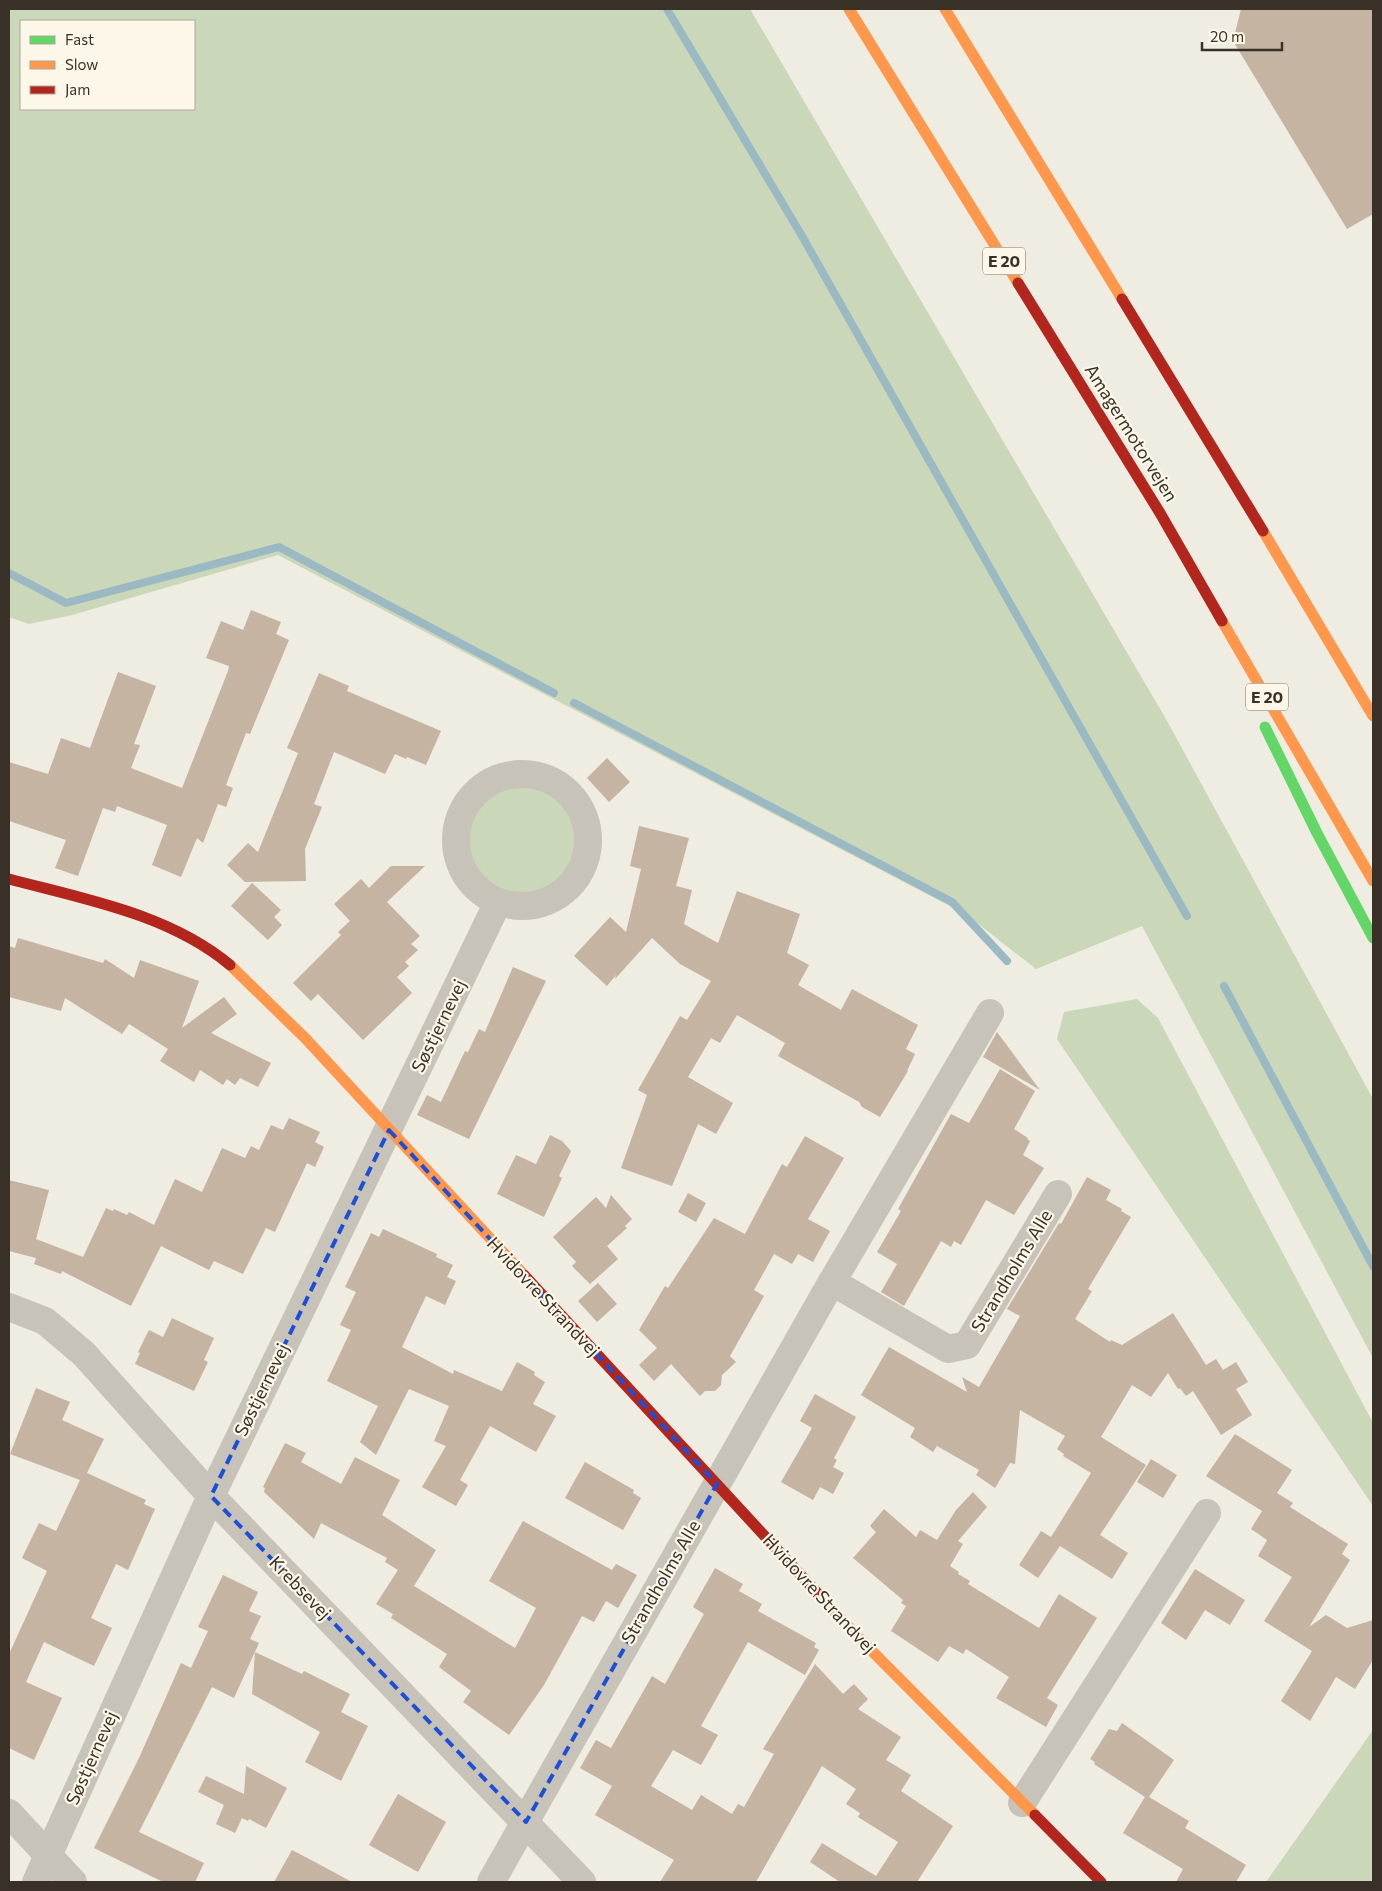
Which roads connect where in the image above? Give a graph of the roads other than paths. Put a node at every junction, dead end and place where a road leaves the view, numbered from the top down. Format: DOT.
graph roads {
  1 [pos="848,9"];
  2 [pos="945,9"];
  3 [pos="1224,465"];
  4 [pos="1160,513"];
  5 [pos="1312,592"];
  6 [pos="1238,673"];
  7 [pos="1373,716"];
  8 [pos="1260,718"];
  9 [pos="9,879"];
  10 [pos="1373,881"];
  11 [pos="498,902"];
  12 [pos="1373,938"];
  13 [pos="990,1013"];
  14 [pos="389,1130"];
  15 [pos="1058,1194"];
  16 [pos="832,1282"];
  17 [pos="9,1307"];
  18 [pos="717,1484"];
  19 [pos="211,1496"];
  20 [pos="1207,1513"];
  21 [pos="1022,1802"];
  22 [pos="9,1813"];
  23 [pos="526,1822"];
  24 [pos="48,1856"];
  25 [pos="36,1882"];
  26 [pos="73,1882"];
  27 [pos="491,1882"];
  28 [pos="582,1882"];
  29 [pos="1101,1882"];
  1 -- 4 [label="main road, Amagermotorvejen / E 20"];
  2 -- 3 [label="main road"];
  3 -- 5 [label="main road"];
  3 -- 7 [label="main road"];
  4 -- 6 [label="main road"];
  4 -- 10 [label="main road, Amagermotorvejen / E 20"];
  8 -- 12 [label="main road"];
  9 -- 14 [label="main road, Hvidovre Strandvej"];
  11 -- 11 [label="street"];
  11 -- 14 [label="street, Søstjernevej"];
  13 -- 16 [label="street, Strandholms Alle"];
  14 -- 18 [label="main road, Hvidovre Strandvej"];
  14 -- 19 [label="street, Søstjernevej"];
  15 -- 16 [label="street, Strandholms Alle"];
  16 -- 18 [label="street, Strandholms Alle"];
  17 -- 19 [label="street, Krebsevej"];
  18 -- 21 [label="main road, Hvidovre Strandvej"];
  18 -- 23 [label="street, Strandholms Alle"];
  19 -- 23 [label="street, Krebsevej"];
  19 -- 24 [label="street, Søstjernevej"];
  20 -- 21 [label="street"];
  21 -- 29 [label="main road, Hvidovre Strandvej"];
  22 -- 24 [label="street"];
  23 -- 27 [label="street, Strandholms Alle"];
  23 -- 28 [label="street, Krebsevej"];
  24 -- 25 [label="street, Søstjernevej"];
  24 -- 26 [label="street"];
}
